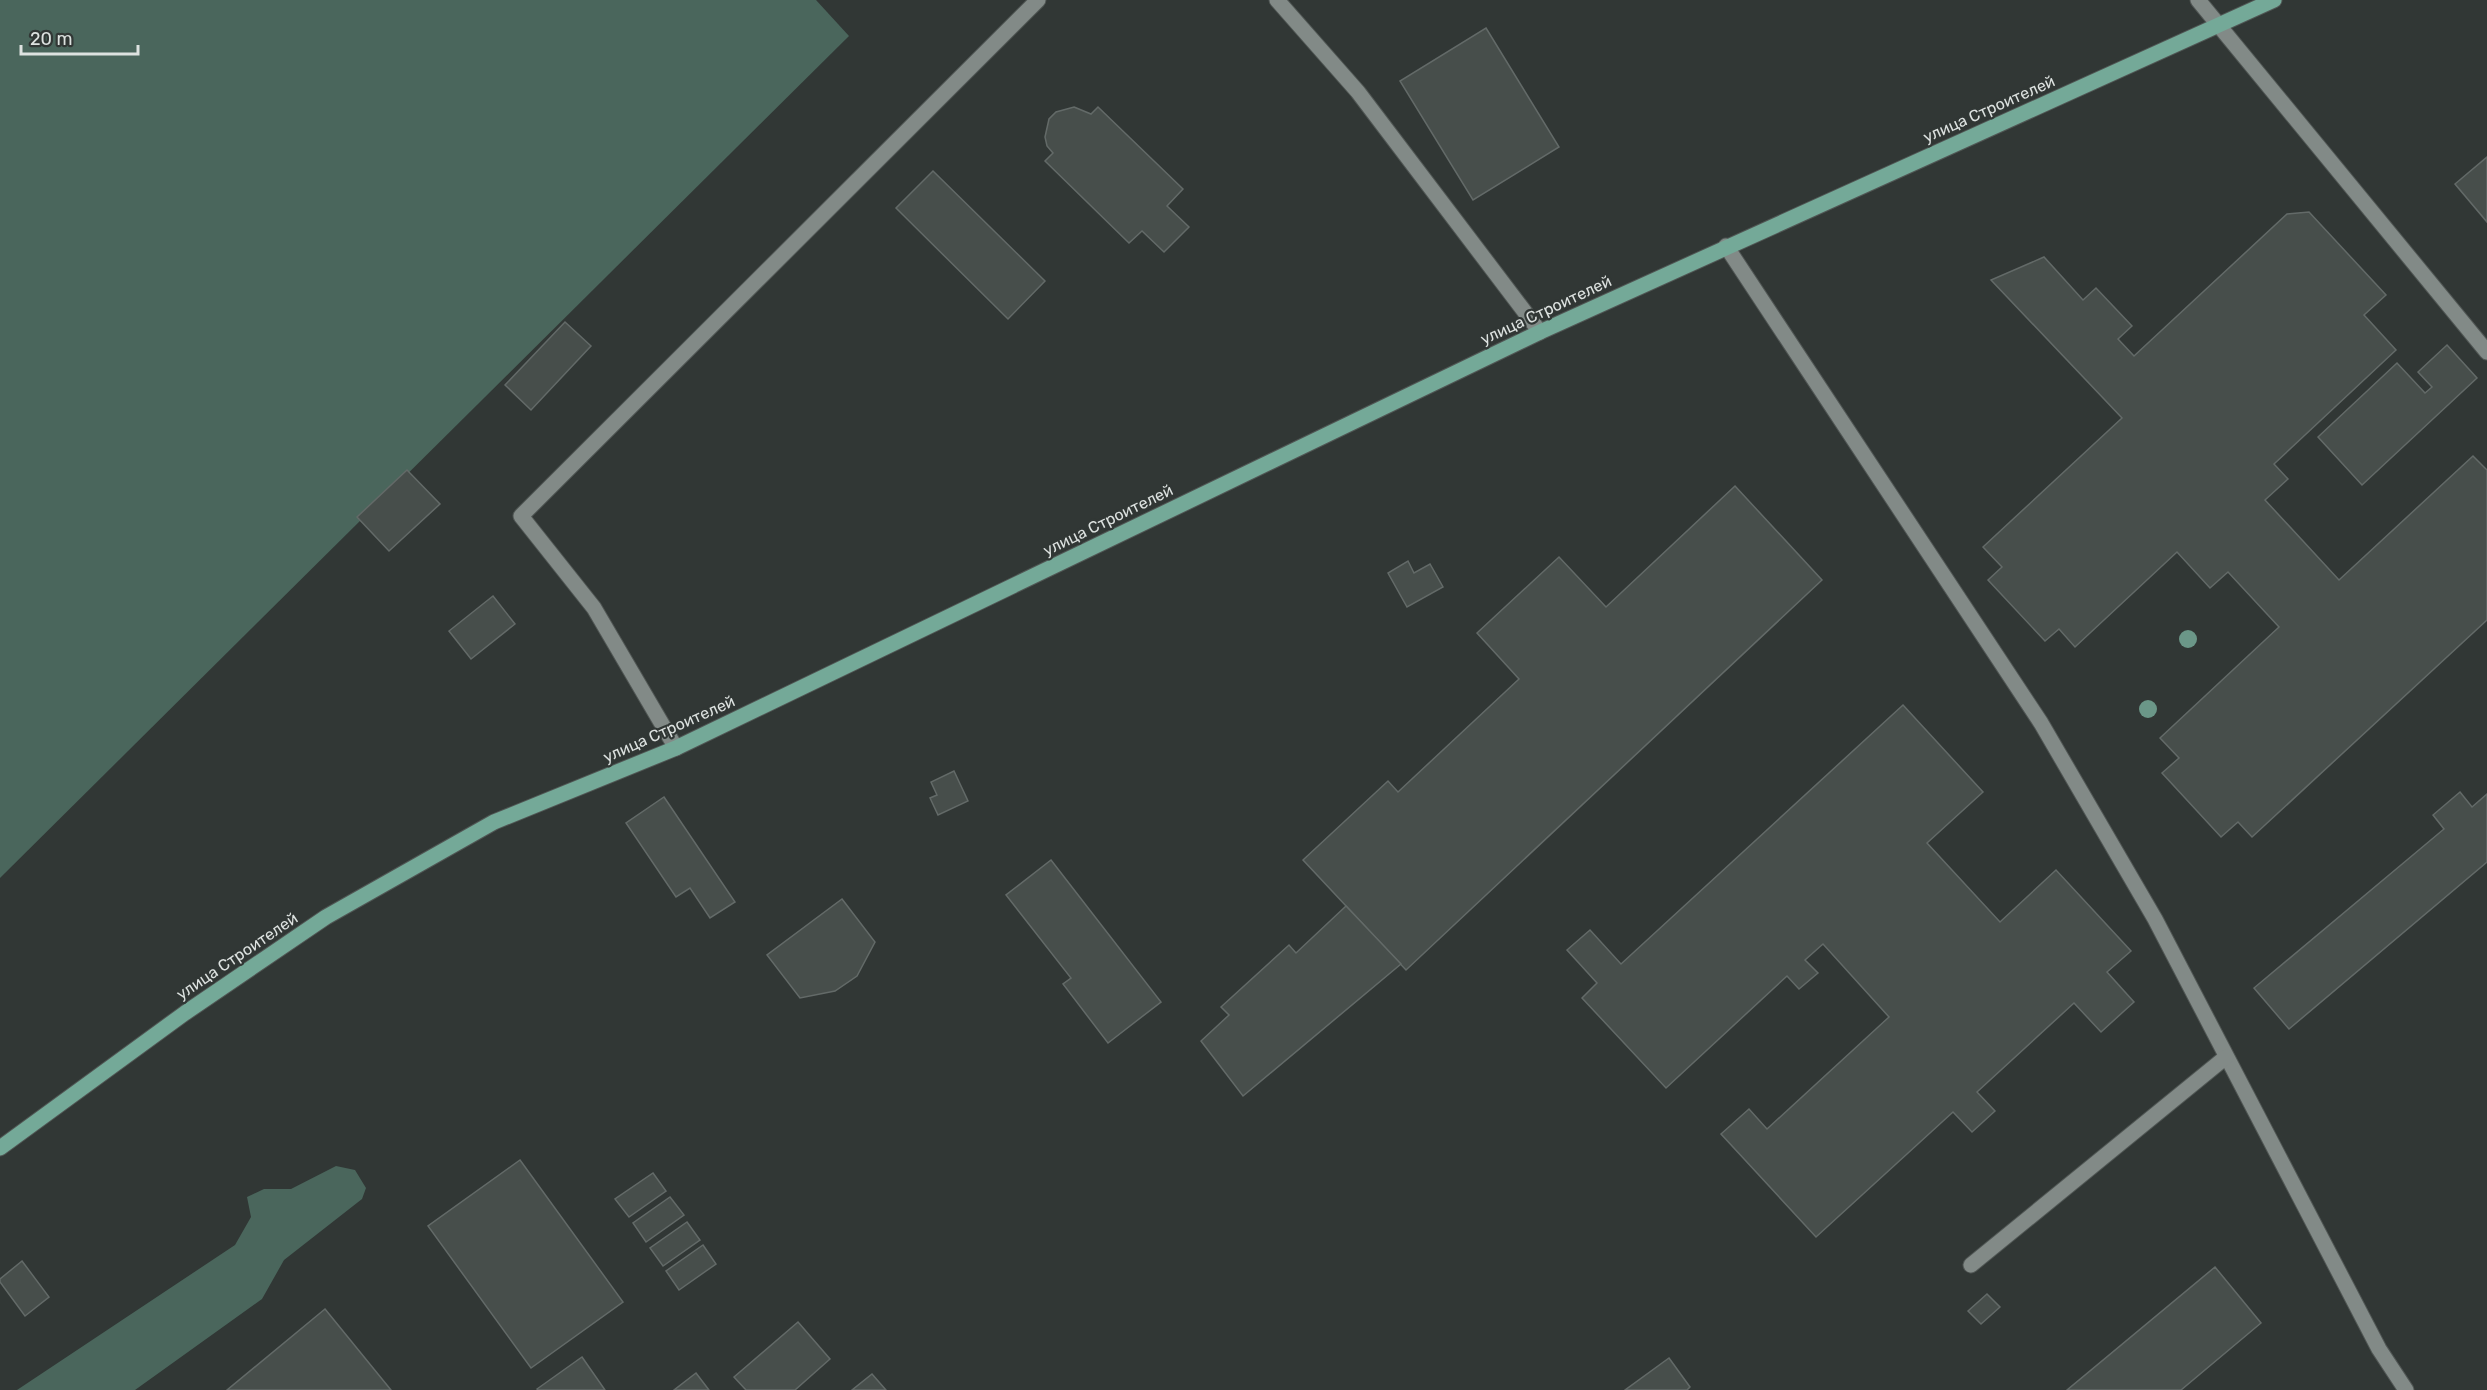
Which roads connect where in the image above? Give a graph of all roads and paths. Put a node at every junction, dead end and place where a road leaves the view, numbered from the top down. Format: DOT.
graph roads {
  1 [pos="1038,0"];
  2 [pos="1277,0"];
  3 [pos="2198,0"];
  4 [pos="2274,0"];
  5 [pos="2217,26"];
  6 [pos="1726,246"];
  7 [pos="1540,332"];
  8 [pos="2487,352"];
  9 [pos="676,748"];
  10 [pos="2226,1057"];
  11 [pos="0,1148"];
  12 [pos="1971,1265"];
  13 [pos="2406,1390"];
  1 -- 9 [label="street"];
  2 -- 7 [label="street"];
  3 -- 5 [label="street"];
  4 -- 5 [label="main road, улица Строителей"];
  5 -- 6 [label="main road, улица Строителей"];
  5 -- 8 [label="street"];
  6 -- 7 [label="main road, улица Строителей"];
  6 -- 10 [label="street"];
  7 -- 9 [label="main road, улица Строителей"];
  9 -- 11 [label="main road, улица Строителей"];
  10 -- 12 [label="street"];
  10 -- 13 [label="street"];
}
